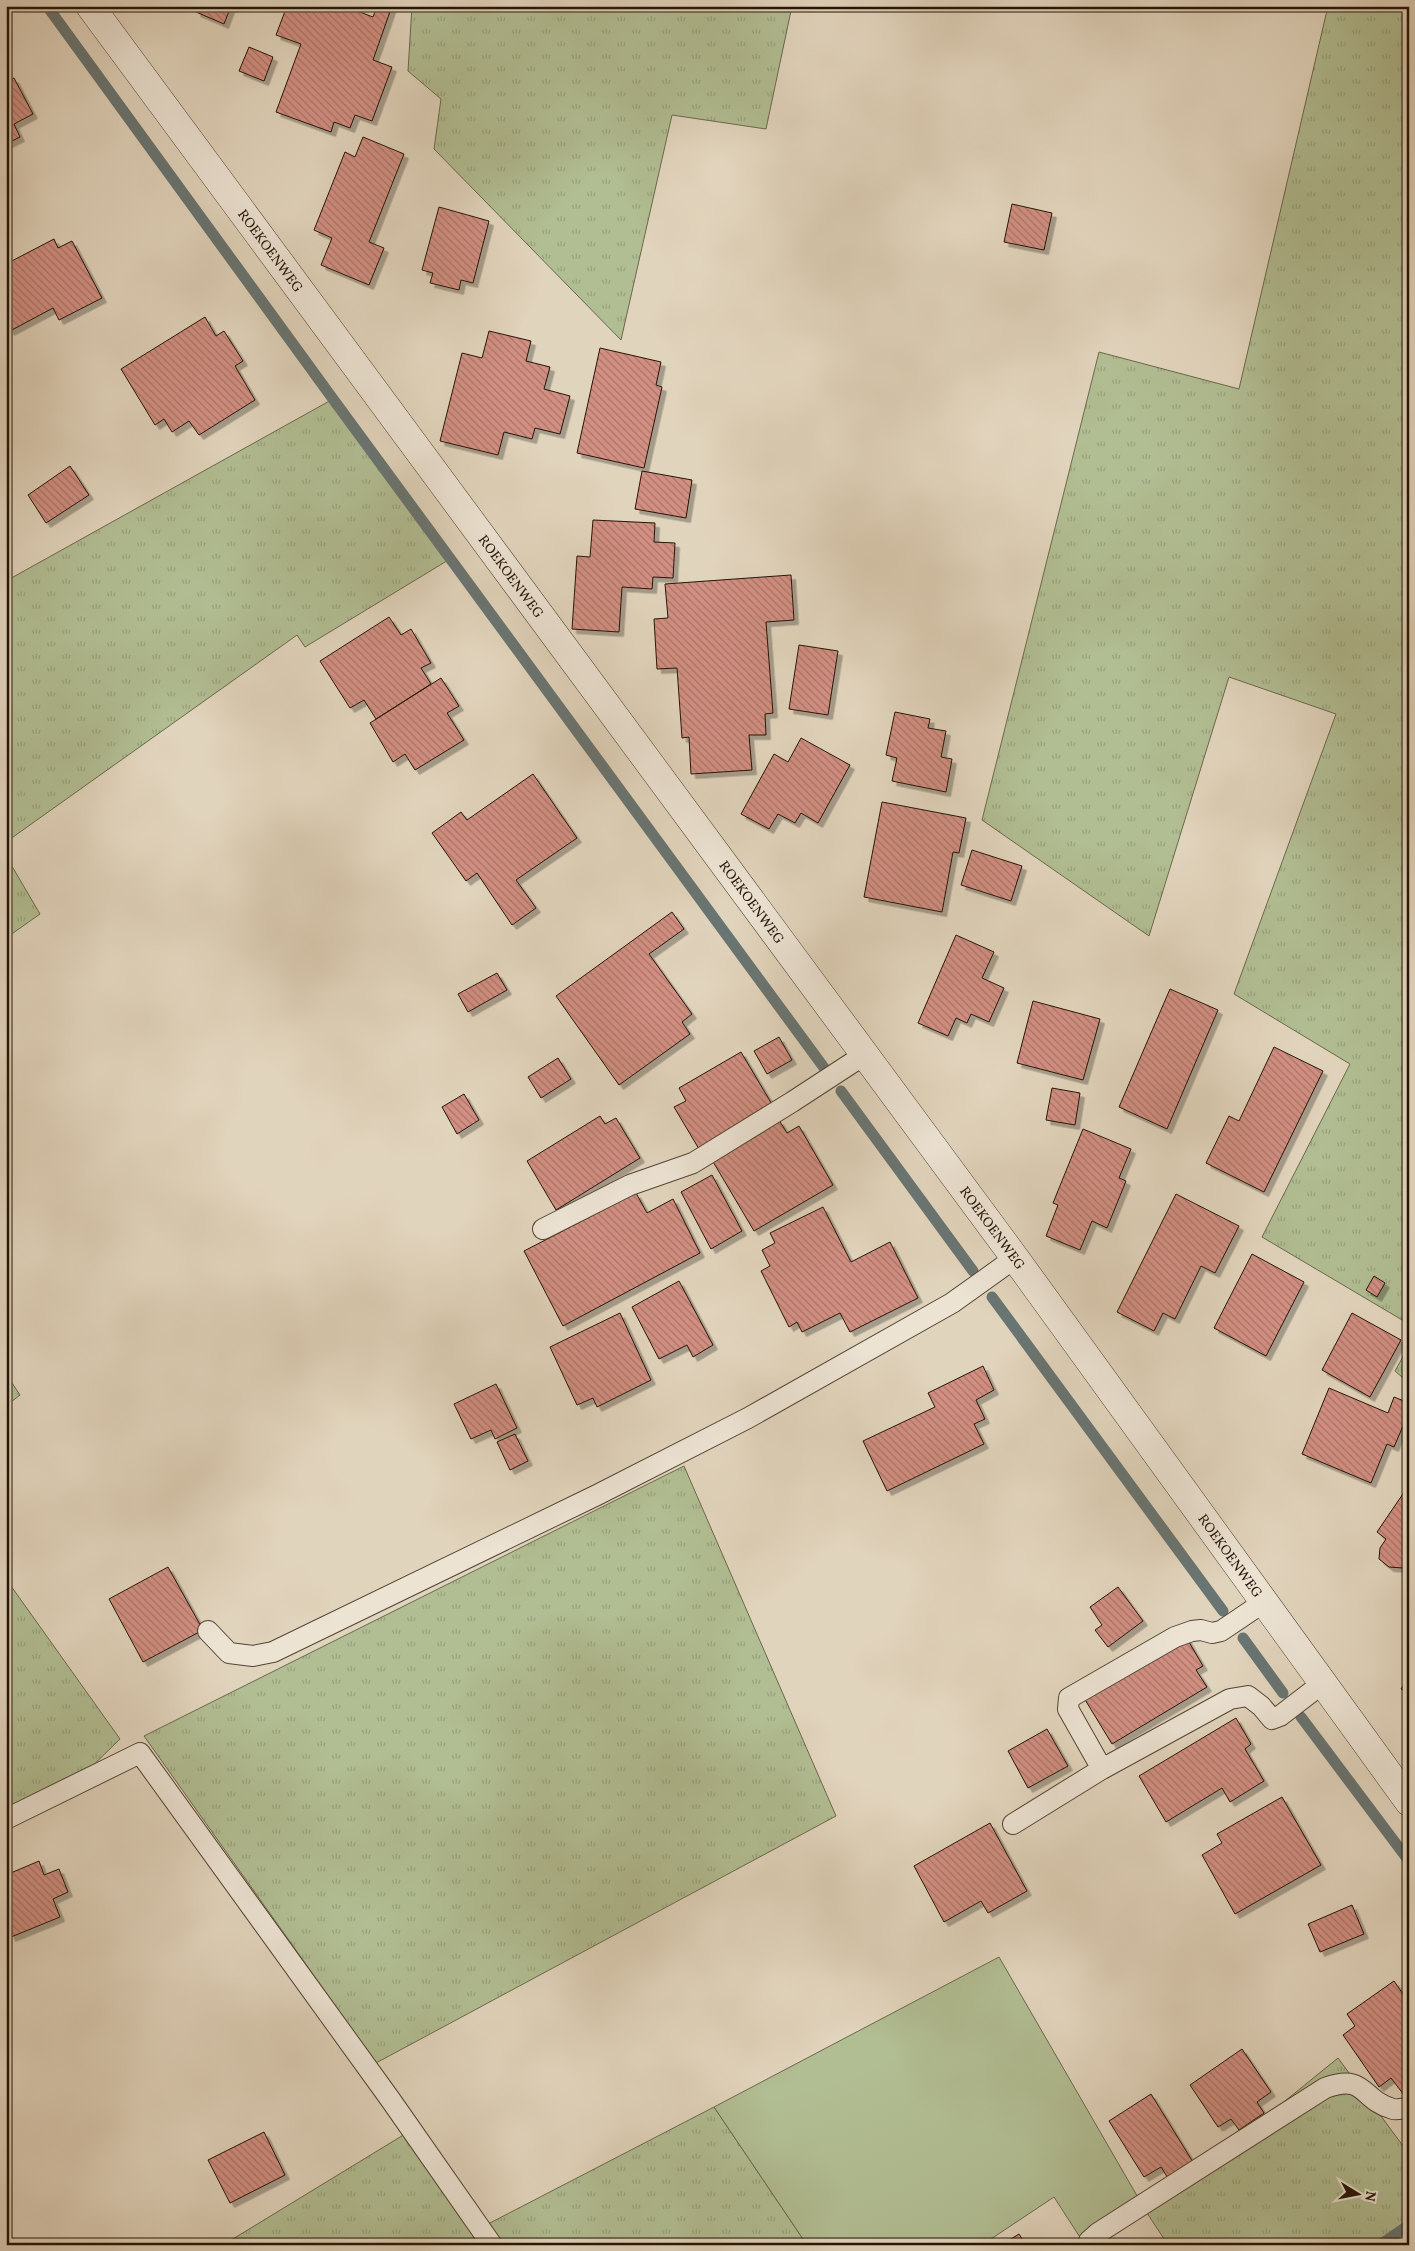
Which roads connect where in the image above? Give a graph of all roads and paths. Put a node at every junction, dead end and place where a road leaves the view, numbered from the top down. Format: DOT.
graph roads {
  1 [pos="90,6"];
  2 [pos="864,1055"];
  3 [pos="543,1229"];
  4 [pos="1015,1258"];
  5 [pos="1264,1602"];
  6 [pos="208,1631"];
  7 [pos="1323,1683"];
  8 [pos="1102,1769"];
  9 [pos="1409,1802"];
  10 [pos="6,1819"];
  11 [pos="1013,1824"];
  12 [pos="1409,2108"];
  13 [pos="492,2245"];
  14 [pos="1088,2245"];
  1 -- 2 [label="street, ROEKOENWEG"];
  2 -- 3 [label="lane"];
  2 -- 4 [label="street, ROEKOENWEG"];
  4 -- 5 [label="street, ROEKOENWEG"];
  4 -- 6 [label="lane"];
  5 -- 7 [label="street, ROEKOENWEG"];
  5 -- 8 [label="lane"];
  7 -- 8 [label="lane"];
  7 -- 9 [label="street, ROEKOENWEG"];
  8 -- 11 [label="lane"];
  10 -- 13 [label="lane"];
  12 -- 14 [label="lane"];
}
